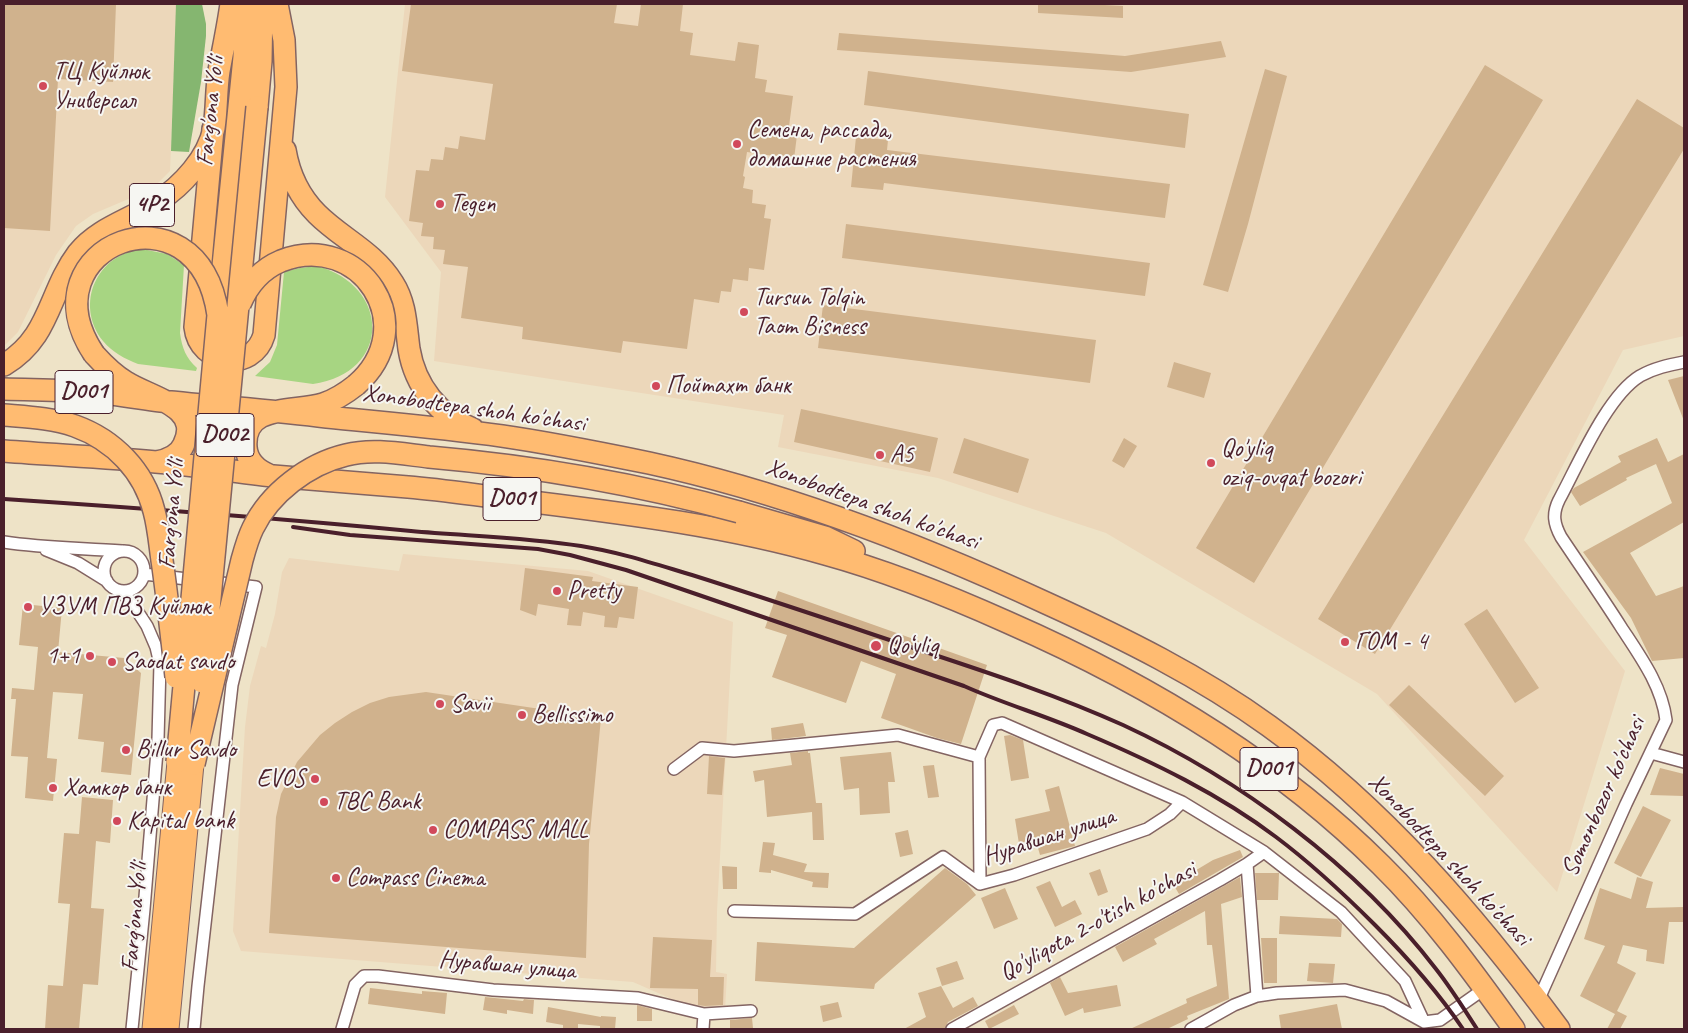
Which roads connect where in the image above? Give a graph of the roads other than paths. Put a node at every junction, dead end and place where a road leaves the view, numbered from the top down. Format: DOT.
graph roads {
  1 [pos="231,4"];
  2 [pos="246,4"];
  3 [pos="262,4"];
  4 [pos="277,4"];
  5 [pos="248,106"];
  6 [pos="282,127"];
  7 [pos="214,129"];
  8 [pos="228,316"];
  9 [pos="1684,362"];
  10 [pos="4,365"];
  11 [pos="4,389"];
  12 [pos="163,401"];
  13 [pos="277,411"];
  14 [pos="4,415"];
  15 [pos="502,436"];
  16 [pos="4,451"];
  17 [pos="156,462"];
  18 [pos="269,475"];
  19 [pos="4,542"];
  20 [pos="39,547"];
  21 [pos="122,551"];
  22 [pos="144,574"];
  23 [pos="107,581"];
  24 [pos="117,590"];
  25 [pos="954,598"];
  26 [pos="160,681"];
  27 [pos="232,685"];
  28 [pos="1651,752"];
  29 [pos="979,757"];
  30 [pos="1684,762"];
  31 [pos="186,763"];
  32 [pos="674,769"];
  33 [pos="1182,802"];
  34 [pos="1264,852"];
  35 [pos="1247,864"];
  36 [pos="980,884"];
  37 [pos="734,911"];
  38 [pos="1484,989"];
  39 [pos="1257,996"];
  40 [pos="1538,1001"];
  41 [pos="751,1011"];
  42 [pos="704,1014"];
  43 [pos="1424,1022"];
  44 [pos="132,1029"];
  45 [pos="152,1029"];
  46 [pos="169,1029"];
  47 [pos="194,1029"];
  48 [pos="342,1029"];
  49 [pos="703,1029"];
  50 [pos="952,1029"];
  51 [pos="1190,1029"];
  52 [pos="1514,1029"];
  53 [pos="1559,1029"];
  1 -- 7 [label="highway, 4P2"];
  2 -- 5 [label="highway, Farg'ona Yo'li / D002"];
  3 -- 5 [label="highway, Farg'ona Yo'li / D002"];
  4 -- 6 [label="highway"];
  5 -- 8 [label="highway, Farg'ona Yo'li / D002, bridge"];
  6 -- 7 [label="highway"];
  6 -- 15 [label="highway"];
  7 -- 10 [label="highway, 4P2"];
  8 -- 12 [label="highway, bridge"];
  8 -- 13 [label="highway, bridge"];
  8 -- 31 [label="highway, Farg'ona Yo'li / D002, bridge"];
  9 -- 28 [label="street, Somonbozor ko'chasi"];
  11 -- 12 [label="highway, Xonobodtepa shoh ko'chasi / D001"];
  12 -- 13 [label="highway, Xonobodtepa shoh ko'chasi / D001"];
  12 -- 17 [label="highway"];
  13 -- 15 [label="highway, Xonobodtepa shoh ko'chasi / D001"];
  13 -- 18 [label="highway"];
  14 -- 31 [label="highway, bridge"];
  15 -- 40 [label="highway, Xonobodtepa shoh ko'chasi / D001"];
  16 -- 17 [label="highway, D001"];
  17 -- 18 [label="highway, D001"];
  18 -- 25 [label="highway, D001"];
  19 -- 20 [label="street"];
  20 -- 21 [label="street"];
  20 -- 23 [label="street"];
  21 -- 22 [label="street"];
  21 -- 23 [label="street"];
  22 -- 24 [label="street"];
  22 -- 27 [label="street"];
  23 -- 24 [label="street"];
  24 -- 26 [label="street"];
  25 -- 31 [label="highway, bridge"];
  25 -- 38 [label="highway, D001"];
  26 -- 27 [label="street"];
  26 -- 44 [label="street"];
  27 -- 47 [label="street"];
  28 -- 30 [label="street"];
  28 -- 40 [label="street, Somonbozor ko'chasi"];
  29 -- 32 [label="street"];
  29 -- 33 [label="street"];
  29 -- 36 [label="street"];
  31 -- 45 [label="main road, Farg'ona Yo'li"];
  31 -- 46 [label="main road, Farg'ona Yo'li"];
  33 -- 34 [label="street"];
  33 -- 36 [label="street, Нуравшан улица"];
  34 -- 35 [label="street, Qo'yliqota 2-o'tish ko'chasi"];
  34 -- 43 [label="street"];
  35 -- 39 [label="street"];
  35 -- 50 [label="street, Qo'yliqota 2-o'tish ko'chasi"];
  36 -- 37 [label="street, Нуравшан улица"];
  38 -- 43 [label="street"];
  38 -- 52 [label="highway, D001"];
  39 -- 43 [label="street"];
  39 -- 51 [label="street"];
  40 -- 53 [label="highway, Xonobodtepa shoh ko'chasi / D001"];
  41 -- 42 [label="street"];
  42 -- 48 [label="street, Нуравшан улица"];
  42 -- 49 [label="street"];
}
